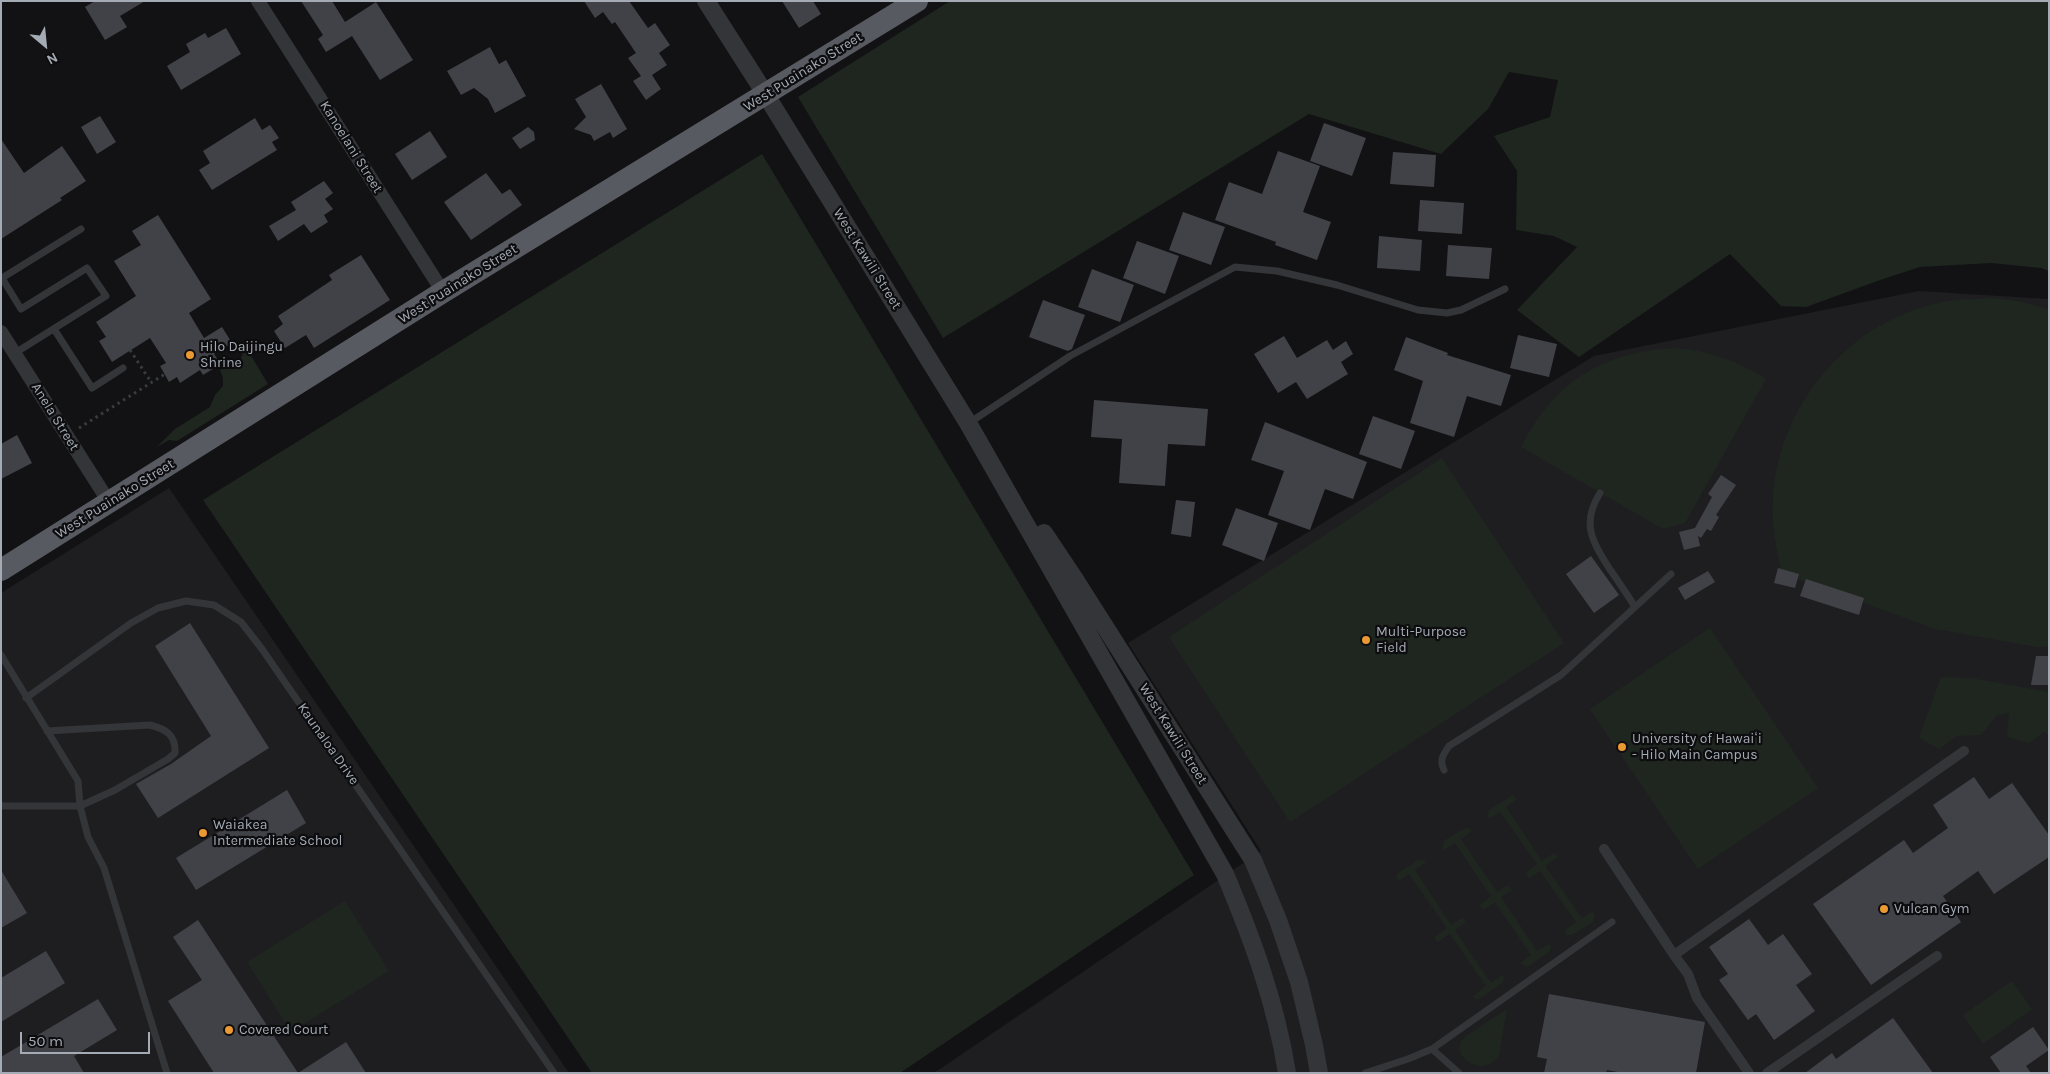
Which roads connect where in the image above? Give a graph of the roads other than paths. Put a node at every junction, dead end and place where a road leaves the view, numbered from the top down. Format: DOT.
graph roads {
  1 [pos="258,1"];
  2 [pos="706,1"];
  3 [pos="918,1"];
  4 [pos="766,95"];
  5 [pos="81,229"];
  6 [pos="1505,289"];
  7 [pos="443,292"];
  8 [pos="54,329"];
  9 [pos="1,332"];
  10 [pos="15,354"];
  11 [pos="122,368"];
  12 [pos="968,423"];
  13 [pos="1600,493"];
  14 [pos="109,502"];
  15 [pos="1,570"];
  16 [pos="1671,574"];
  17 [pos="1635,607"];
  18 [pos="1,655"];
  19 [pos="26,698"];
  20 [pos="47,731"];
  21 [pos="1964,750"];
  22 [pos="1444,770"];
  23 [pos="1,805"];
  24 [pos="80,806"];
  25 [pos="1604,848"];
  26 [pos="1612,922"];
  27 [pos="1674,955"];
  28 [pos="1936,956"];
  29 [pos="1432,1049"];
  30 [pos="167,1073"];
  31 [pos="554,1073"];
  32 [pos="1287,1073"];
  33 [pos="1319,1073"];
  34 [pos="1365,1073"];
  35 [pos="1459,1073"];
  36 [pos="1749,1073"];
  37 [pos="1767,1073"];
  1 -- 7 [label="street, Kanoelani Street"];
  2 -- 4 [label="street, West Kawili Street"];
  3 -- 4 [label="highway, West Puainako Street"];
  4 -- 7 [label="highway, West Puainako Street"];
  4 -- 12 [label="street, West Kawili Street"];
  5 -- 8 [label="lane"];
  6 -- 12 [label="lane"];
  7 -- 14 [label="highway, West Puainako Street"];
  8 -- 10 [label="lane"];
  8 -- 11 [label="lane"];
  9 -- 10 [label="street, Anela Street"];
  10 -- 14 [label="street, Anela Street"];
  12 -- 32 [label="street, West Kawili Street"];
  12 -- 33 [label="street, West Kawili Street"];
  13 -- 17 [label="lane"];
  14 -- 15 [label="highway, West Puainako Street"];
  16 -- 17 [label="lane"];
  17 -- 22 [label="lane"];
  18 -- 19 [label="lane"];
  19 -- 20 [label="lane"];
  19 -- 31 [label="lane, Kaunaloa Drive"];
  20 -- 24 [label="lane"];
  20 -- 24 [label="lane"];
  21 -- 27 [label="street"];
  23 -- 24 [label="lane"];
  24 -- 30 [label="lane"];
  25 -- 27 [label="street"];
  26 -- 29 [label="lane"];
  27 -- 36 [label="street"];
  28 -- 37 [label="street"];
  29 -- 34 [label="lane"];
  29 -- 35 [label="lane"];
}
